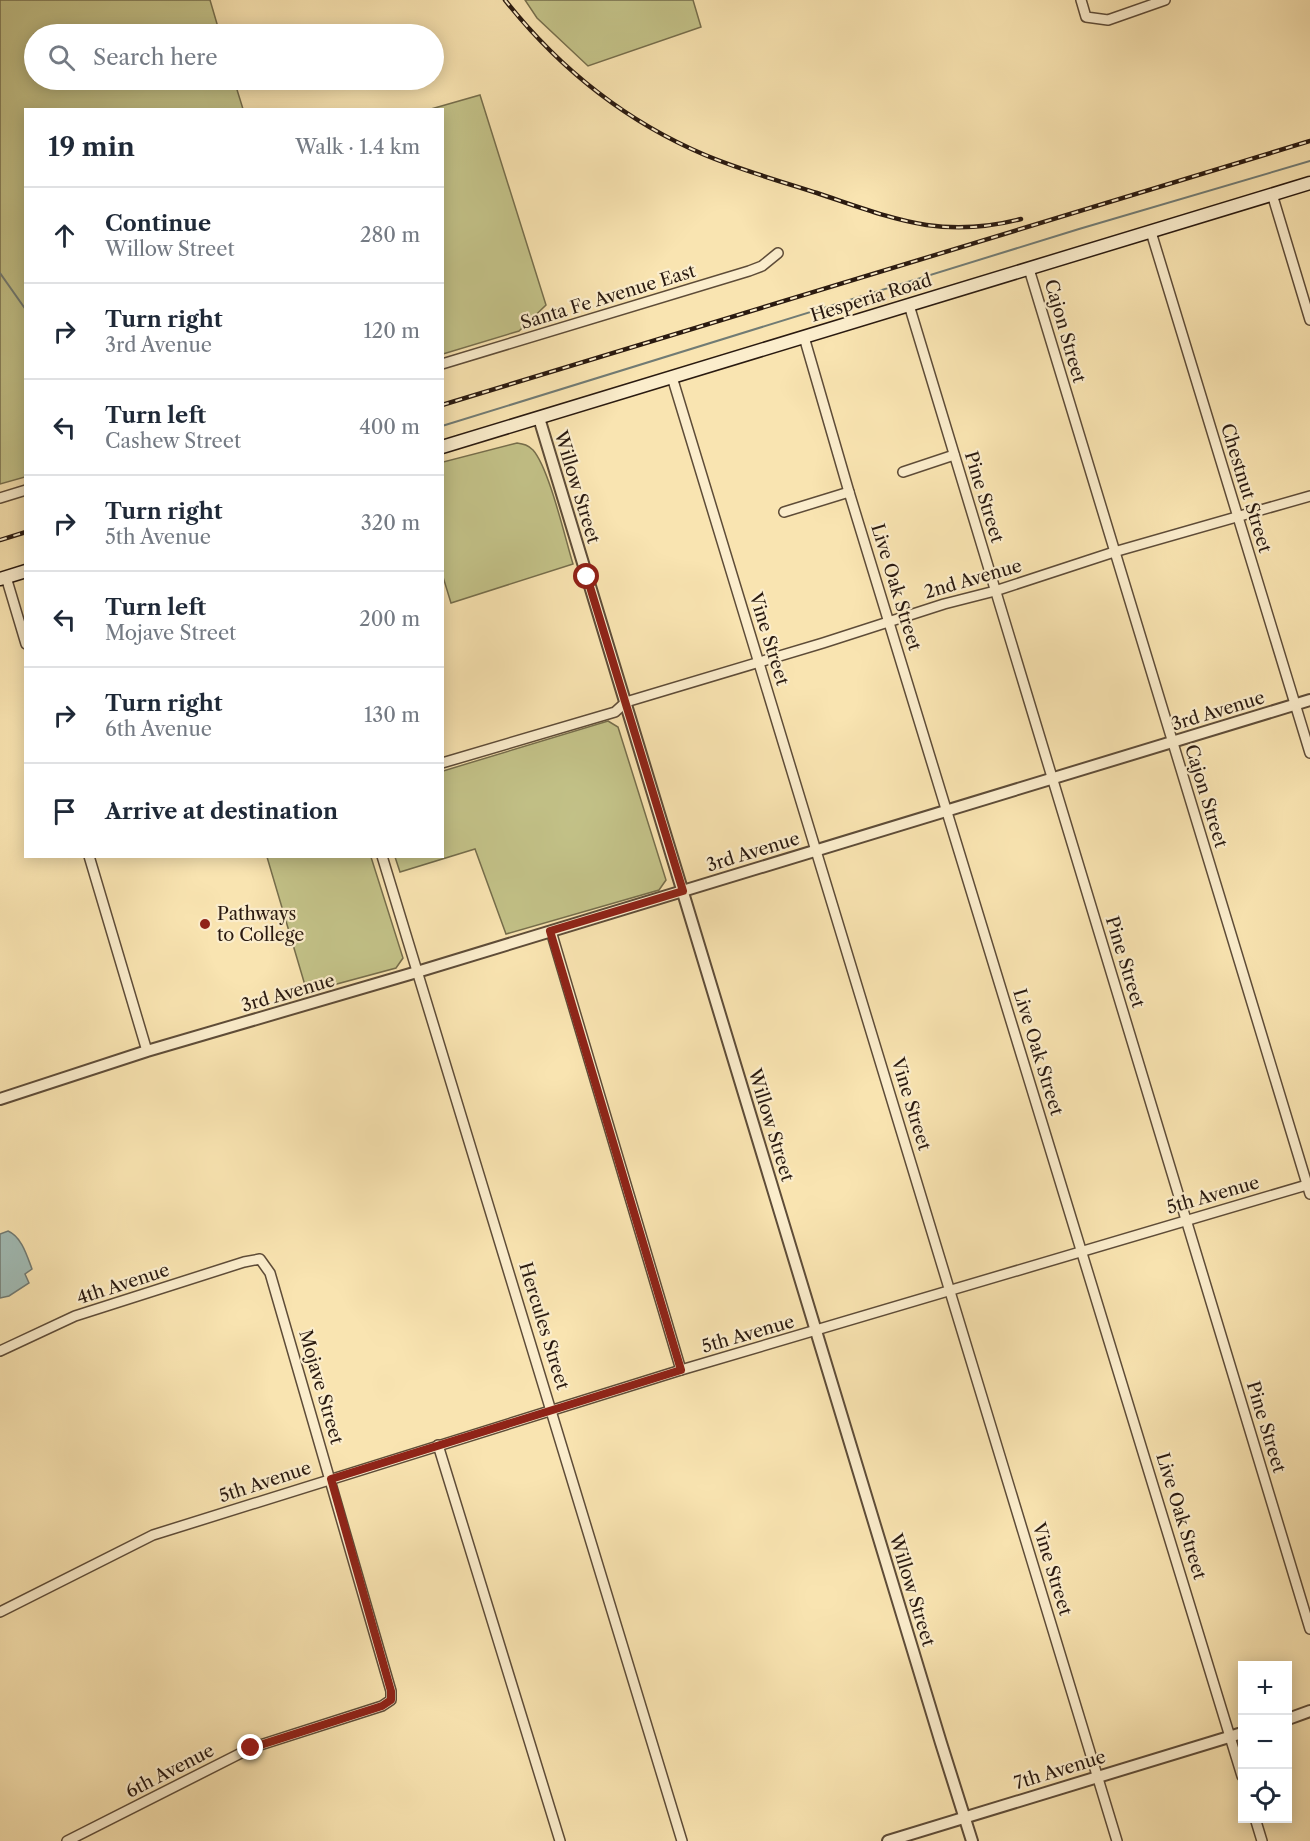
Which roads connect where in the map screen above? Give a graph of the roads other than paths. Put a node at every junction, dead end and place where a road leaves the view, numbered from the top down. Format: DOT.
graph roads {
  1 [pos="1081,0"];
  2 [pos="1165,0"];
  3 [pos="1310,183"];
  4 [pos="1272,195"];
  5 [pos="1151,232"];
  6 [pos="778,253"];
  7 [pos="1029,268"];
  8 [pos="909,305"];
  9 [pos="1310,320"];
  10 [pos="804,337"];
  11 [pos="444,363"];
  12 [pos="672,377"];
  13 [pos="539,418"];
  14 [pos="444,446"];
  15 [pos="954,455"];
  16 [pos="903,472"];
  17 [pos="24,491"];
  18 [pos="849,492"];
  19 [pos="1310,496"];
  20 [pos="0,498"];
  21 [pos="784,512"];
  22 [pos="1237,516"];
  23 [pos="1114,552"];
  24 [pos="24,572"];
  25 [pos="3,578"];
  26 [pos="995,591"];
  27 [pos="889,622"];
  28 [pos="24,638"];
  29 [pos="758,662"];
  30 [pos="1310,700"];
  31 [pos="626,702"];
  32 [pos="1295,704"];
  33 [pos="1172,742"];
  34 [pos="1310,753"];
  35 [pos="444,762"];
  36 [pos="1051,778"];
  37 [pos="948,811"];
  38 [pos="816,850"];
  39 [pos="89,858"];
  40 [pos="383,858"];
  41 [pos="683,891"];
  42 [pos="550,931"];
  43 [pos="417,972"];
  44 [pos="147,1052"];
  45 [pos="0,1099"];
  46 [pos="1309,1187"];
  47 [pos="1186,1220"];
  48 [pos="1082,1250"];
  49 [pos="260,1259"];
  50 [pos="950,1291"];
  51 [pos="816,1332"];
  52 [pos="0,1351"];
  53 [pos="681,1370"];
  54 [pos="552,1411"];
  55 [pos="438,1445"];
  56 [pos="331,1479"];
  57 [pos="0,1612"];
  58 [pos="1310,1629"];
  59 [pos="391,1700"];
  60 [pos="1310,1711"];
  61 [pos="1292,1717"];
  62 [pos="1238,1734"];
  63 [pos="1231,1736"];
  64 [pos="1240,1769"];
  65 [pos="1097,1776"];
  66 [pos="965,1817"];
  67 [pos="1257,1823"];
  68 [pos="67,1841"];
  69 [pos="560,1841"];
  70 [pos="682,1841"];
  71 [pos="888,1841"];
  72 [pos="972,1841"];
  73 [pos="1117,1841"];
  74 [pos="1262,1841"];
  1 -- 2 [label="street"];
  3 -- 4 [label="main road, Hesperia Road"];
  4 -- 5 [label="main road, Hesperia Road"];
  4 -- 9 [label="street"];
  5 -- 7 [label="main road, Hesperia Road"];
  5 -- 22 [label="street, Chestnut Street"];
  6 -- 11 [label="street, Santa Fe Avenue East"];
  7 -- 8 [label="main road, Hesperia Road"];
  7 -- 23 [label="street, Cajon Street"];
  8 -- 10 [label="main road, Hesperia Road"];
  8 -- 15 [label="street, Pine Street"];
  10 -- 12 [label="main road, Hesperia Road"];
  10 -- 18 [label="street, Live Oak Street"];
  12 -- 13 [label="main road, Hesperia Road"];
  12 -- 29 [label="street, Vine Street"];
  13 -- 14 [label="main road, Hesperia Road"];
  13 -- 31 [label="street, Willow Street"];
  15 -- 16 [label="street"];
  15 -- 26 [label="street, Pine Street"];
  17 -- 20 [label="street"];
  18 -- 21 [label="street"];
  18 -- 27 [label="street, Live Oak Street"];
  19 -- 22 [label="street, 2nd Avenue"];
  22 -- 23 [label="street, 2nd Avenue"];
  22 -- 32 [label="street, Chestnut Street"];
  23 -- 26 [label="street, 2nd Avenue"];
  23 -- 33 [label="street, Cajon Street"];
  24 -- 25 [label="main road"];
  25 -- 28 [label="street"];
  26 -- 27 [label="street, 2nd Avenue"];
  26 -- 36 [label="street, Pine Street"];
  27 -- 29 [label="street, 2nd Avenue"];
  27 -- 37 [label="street, Live Oak Street"];
  29 -- 31 [label="street, 2nd Avenue"];
  29 -- 38 [label="street, Vine Street"];
  30 -- 32 [label="street, 3rd Avenue"];
  31 -- 35 [label="street, 2nd Avenue"];
  31 -- 41 [label="street, Willow Street"];
  32 -- 33 [label="street, 3rd Avenue"];
  32 -- 34 [label="street, Chestnut Street"];
  33 -- 36 [label="street, 3rd Avenue"];
  33 -- 46 [label="street, Cajon Street"];
  36 -- 37 [label="street, 3rd Avenue"];
  36 -- 47 [label="street, Pine Street"];
  37 -- 38 [label="street, 3rd Avenue"];
  37 -- 48 [label="street, Live Oak Street"];
  38 -- 41 [label="street, 3rd Avenue"];
  38 -- 50 [label="street, Vine Street"];
  39 -- 44 [label="street"];
  40 -- 43 [label="street, Hercules Street"];
  41 -- 42 [label="street, 3rd Avenue"];
  41 -- 51 [label="street, Willow Street"];
  42 -- 43 [label="street, 3rd Avenue"];
  42 -- 53 [label="street"];
  43 -- 44 [label="street, 3rd Avenue"];
  43 -- 54 [label="street, Hercules Street"];
  44 -- 45 [label="street, 3rd Avenue"];
  46 -- 47 [label="street, 5th Avenue"];
  47 -- 48 [label="street, 5th Avenue"];
  47 -- 58 [label="street, Pine Street"];
  48 -- 50 [label="street, 5th Avenue"];
  48 -- 63 [label="street, Live Oak Street"];
  49 -- 52 [label="street, 4th Avenue"];
  49 -- 56 [label="street, Mojave Street"];
  50 -- 51 [label="street, 5th Avenue"];
  50 -- 65 [label="street, Vine Street"];
  51 -- 53 [label="street, 5th Avenue"];
  51 -- 66 [label="street, Willow Street"];
  53 -- 54 [label="street, 5th Avenue"];
  54 -- 55 [label="street, 5th Avenue"];
  54 -- 70 [label="street, Hercules Street"];
  55 -- 56 [label="street, 5th Avenue"];
  55 -- 69 [label="street"];
  56 -- 57 [label="street, 5th Avenue"];
  56 -- 59 [label="street, Mojave Street"];
  59 -- 68 [label="street, 6th Avenue"];
  60 -- 61 [label="street"];
  62 -- 63 [label="street, 7th Avenue"];
  63 -- 64 [label="street, Live Oak Street"];
  63 -- 65 [label="street, 7th Avenue"];
  65 -- 66 [label="street, 7th Avenue"];
  65 -- 73 [label="street, Vine Street"];
  66 -- 71 [label="street, 7th Avenue"];
  66 -- 72 [label="street, Willow Street"];
  67 -- 74 [label="street"];
}
